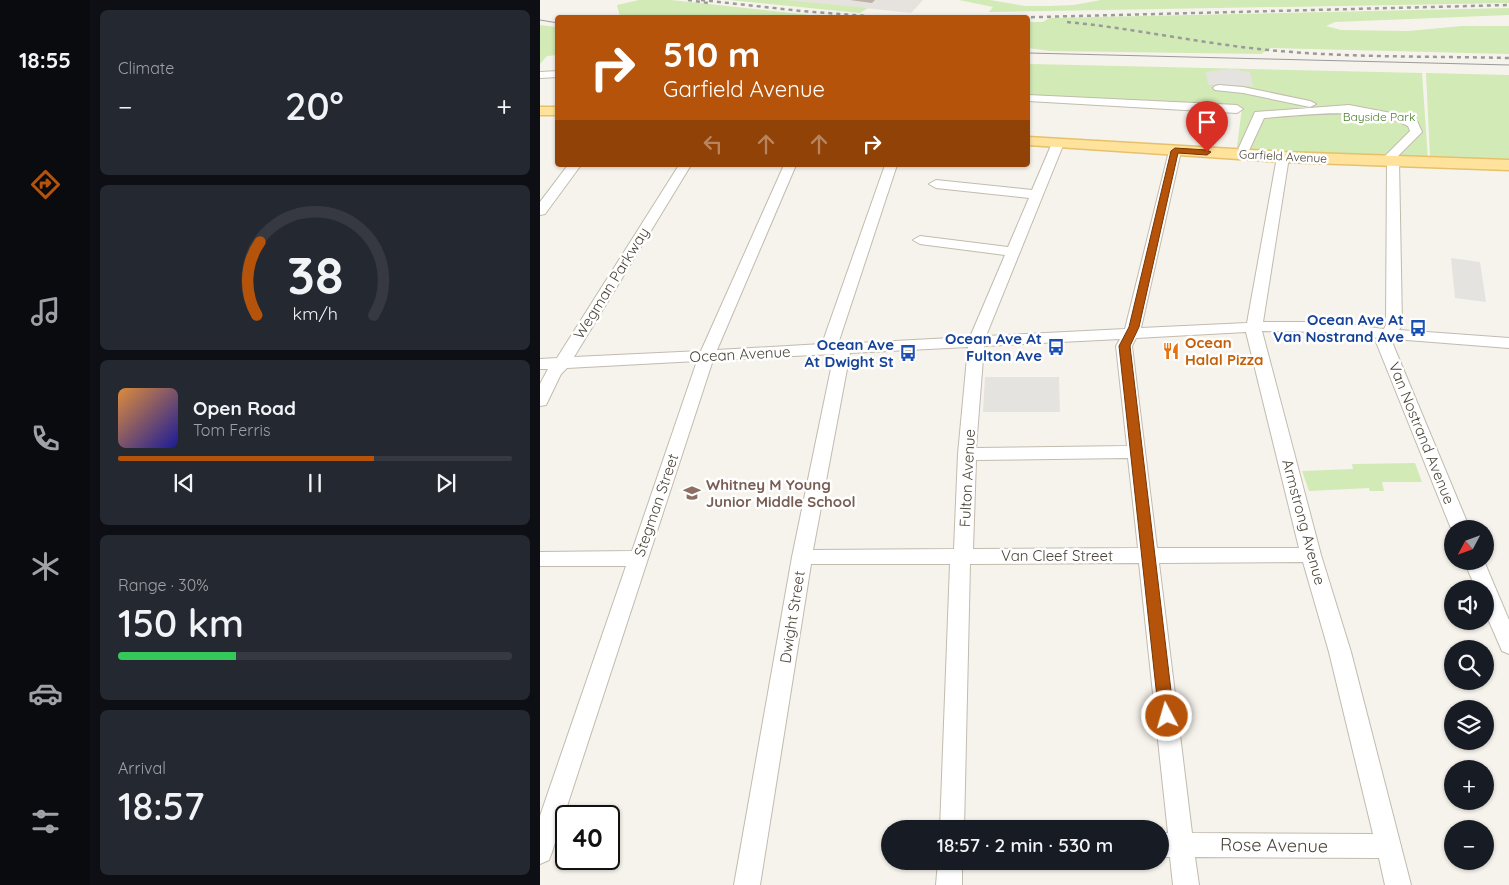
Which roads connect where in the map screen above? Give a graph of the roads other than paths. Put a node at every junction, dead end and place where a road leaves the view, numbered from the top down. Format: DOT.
graph roads {
  1 [pos="555,74"];
  2 [pos="542,75"];
  3 [pos="1219,88"];
  4 [pos="1030,98"];
  5 [pos="1238,109"];
  6 [pos="1337,109"];
  7 [pos="540,111"];
  8 [pos="555,111"];
  9 [pos="1030,141"];
  10 [pos="1058,143"];
  11 [pos="1175,151"];
  12 [pos="1242,154"];
  13 [pos="1283,157"];
  14 [pos="1390,160"];
  15 [pos="1509,165"];
  16 [pos="573,167"];
  17 [pos="684,167"];
  18 [pos="789,167"];
  19 [pos="890,167"];
  20 [pos="936,184"];
  21 [pos="1037,195"];
  22 [pos="540,211"];
  23 [pos="920,240"];
  24 [pos="1013,252"];
  25 [pos="1253,328"];
  26 [pos="1130,334"];
  27 [pos="1389,334"];
  28 [pos="976,342"];
  29 [pos="1509,343"];
  30 [pos="835,350"];
  31 [pos="707,355"];
  32 [pos="562,362"];
  33 [pos="540,364"];
  34 [pos="540,401"];
  35 [pos="1135,452"];
  36 [pos="967,454"];
  37 [pos="1457,520"];
  38 [pos="963,555"];
  39 [pos="1312,555"];
  40 [pos="1148,556"];
  41 [pos="802,557"];
  42 [pos="638,558"];
  43 [pos="540,559"];
  44 [pos="1478,570"];
  45 [pos="1509,645"];
  46 [pos="952,820"];
  47 [pos="1171,845"];
  48 [pos="1388,846"];
  49 [pos="540,852"];
  50 [pos="950,870"];
  51 [pos="747,885"];
  52 [pos="949,885"];
  53 [pos="1186,885"];
  54 [pos="1398,885"];
  1 -- 2 [label="street"];
  3 -- 6 [label="street"];
  4 -- 5 [label="street"];
  6 -- 12 [label="street"];
  6 -- 14 [label="street"];
  7 -- 8 [label="main road"];
  9 -- 10 [label="main road, Garfield Avenue"];
  10 -- 11 [label="main road, Garfield Avenue"];
  10 -- 21 [label="street, Fulton Avenue"];
  11 -- 12 [label="main road, Garfield Avenue"];
  11 -- 26 [label="street"];
  12 -- 13 [label="main road, Garfield Avenue"];
  13 -- 14 [label="main road, Garfield Avenue"];
  13 -- 25 [label="street, Armstrong Avenue"];
  14 -- 15 [label="main road, Garfield Avenue"];
  14 -- 27 [label="street, Van Nostrand Avenue"];
  16 -- 22 [label="street"];
  17 -- 32 [label="street, Wegman Parkway"];
  18 -- 31 [label="street, Stegman Street"];
  19 -- 30 [label="street, Dwight Street"];
  20 -- 21 [label="street"];
  21 -- 24 [label="street, Fulton Avenue"];
  23 -- 24 [label="street"];
  24 -- 28 [label="street, Fulton Avenue"];
  25 -- 26 [label="street, Ocean Avenue"];
  25 -- 27 [label="street, Ocean Avenue"];
  25 -- 39 [label="street, Armstrong Avenue"];
  26 -- 28 [label="street, Ocean Avenue"];
  26 -- 35 [label="street"];
  27 -- 29 [label="street, Ocean Avenue"];
  27 -- 37 [label="street, Van Nostrand Avenue"];
  28 -- 30 [label="street, Ocean Avenue"];
  28 -- 36 [label="street, Fulton Avenue"];
  30 -- 31 [label="street, Ocean Avenue"];
  30 -- 41 [label="street, Dwight Street"];
  31 -- 32 [label="street, Ocean Avenue"];
  31 -- 42 [label="street, Stegman Street"];
  32 -- 33 [label="street, Ocean Avenue"];
  32 -- 34 [label="street, Wegman Parkway"];
  35 -- 36 [label="street"];
  35 -- 40 [label="street"];
  36 -- 38 [label="street, Fulton Avenue"];
  38 -- 40 [label="street, Van Cleef Street"];
  38 -- 41 [label="street, Van Cleef Street"];
  38 -- 46 [label="street, Fulton Avenue"];
  39 -- 40 [label="street, Van Cleef Street"];
  39 -- 48 [label="street, Armstrong Avenue"];
  40 -- 47 [label="street"];
  41 -- 51 [label="street, Dwight Street"];
  42 -- 43 [label="street"];
  42 -- 49 [label="street, Stegman Street"];
  44 -- 45 [label="street"];
  47 -- 48 [label="street, Rose Avenue"];
  47 -- 53 [label="street"];
  48 -- 54 [label="street, Armstrong Avenue"];
  50 -- 52 [label="street"];
}
